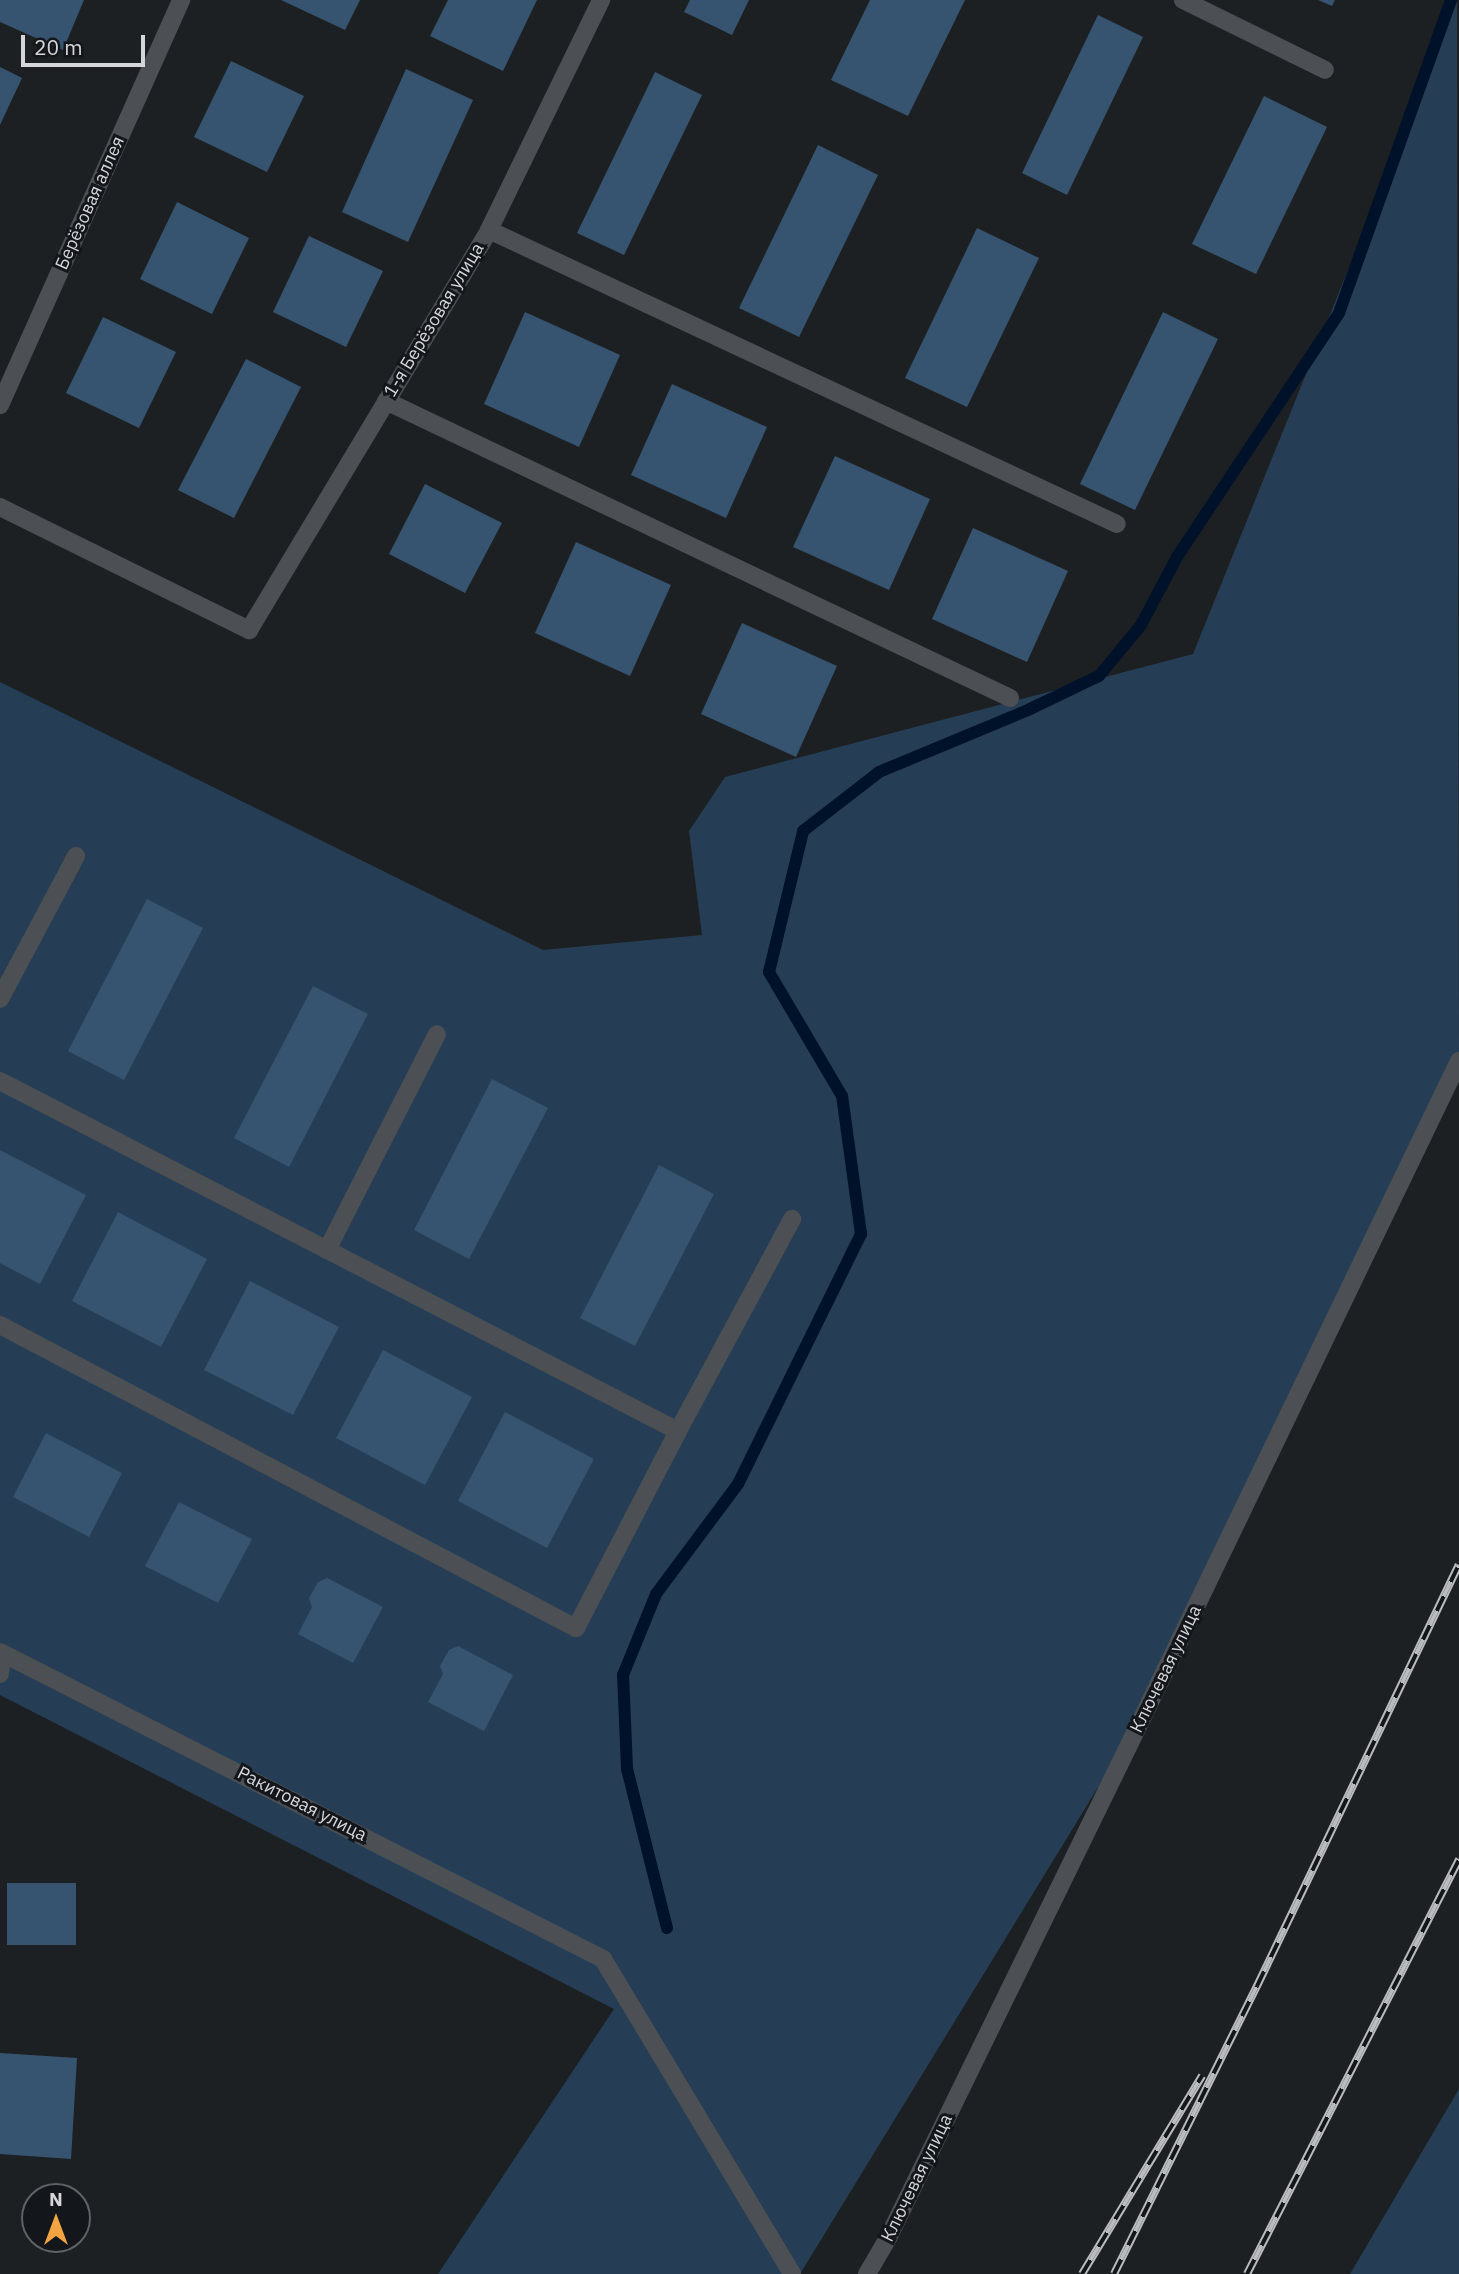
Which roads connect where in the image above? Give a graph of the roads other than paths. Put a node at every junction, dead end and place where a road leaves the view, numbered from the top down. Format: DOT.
graph roads {
  1 [pos="181,0"];
  2 [pos="601,0"];
  3 [pos="1183,0"];
  4 [pos="1325,70"];
  5 [pos="489,230"];
  6 [pos="386,401"];
  7 [pos="0,405"];
  8 [pos="0,507"];
  9 [pos="1117,524"];
  10 [pos="1010,698"];
  11 [pos="76,856"];
  12 [pos="0,999"];
  13 [pos="437,1034"];
  14 [pos="1459,1061"];
  15 [pos="0,1081"];
  16 [pos="792,1219"];
  17 [pos="327,1250"];
  18 [pos="0,1325"];
  19 [pos="678,1431"];
  20 [pos="1,1652"];
  21 [pos="0,1674"];
  22 [pos="792,2274"];
  23 [pos="867,2274"];
  1 -- 7 [label="street, Берёзовая аллея"];
  2 -- 5 [label="street, 1-я Берёзовая улица"];
  3 -- 4 [label="street"];
  5 -- 6 [label="street, 1-я Берёзовая улица"];
  5 -- 9 [label="street"];
  6 -- 8 [label="street, 1-я Берёзовая улица"];
  6 -- 10 [label="street"];
  11 -- 12 [label="street"];
  13 -- 17 [label="street"];
  14 -- 23 [label="street, Ключевая улица"];
  15 -- 17 [label="street"];
  16 -- 19 [label="street"];
  17 -- 19 [label="street"];
  18 -- 19 [label="street"];
  20 -- 21 [label="street"];
  20 -- 22 [label="street, Ракитовая улица"];
}
